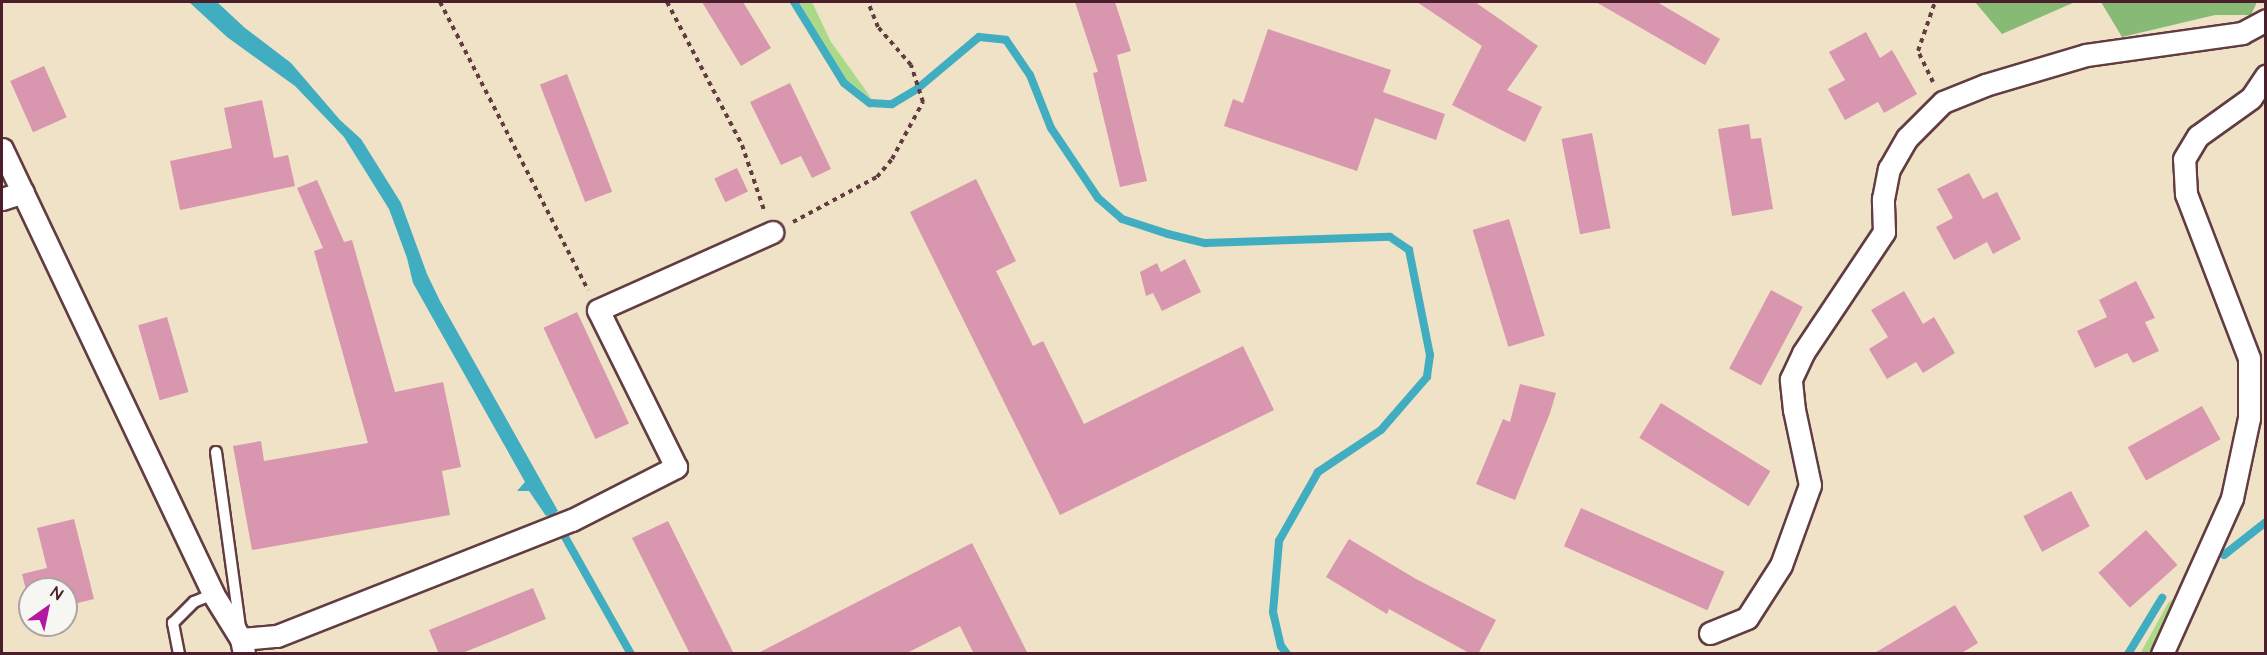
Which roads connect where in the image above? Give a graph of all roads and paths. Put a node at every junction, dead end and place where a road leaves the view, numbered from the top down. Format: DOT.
graph roads {
  1 [pos="440,2"];
  2 [pos="667,2"];
  3 [pos="868,2"];
  4 [pos="1935,2"];
  5 [pos="2265,20"];
  6 [pos="2265,76"];
  7 [pos="1943,102"];
  8 [pos="2,149"];
  9 [pos="23,192"];
  10 [pos="2,199"];
  11 [pos="772,232"];
  12 [pos="598,310"];
  13 [pos="216,452"];
  14 [pos="213,594"];
  15 [pos="1710,633"];
  16 [pos="243,646"];
  17 [pos="179,654"];
  18 [pos="2162,654"];
  1 -- 12 [label="path"];
  2 -- 11 [label="path"];
  3 -- 11 [label="path"];
  4 -- 7 [label="path"];
  5 -- 7 [label="street"];
  6 -- 18 [label="street"];
  7 -- 15 [label="street"];
  8 -- 9 [label="street"];
  9 -- 10 [label="street"];
  9 -- 14 [label="street"];
  11 -- 12 [label="street"];
  12 -- 16 [label="street"];
  13 -- 16 [label="lane"];
  14 -- 16 [label="street"];
  14 -- 17 [label="lane"];
}
